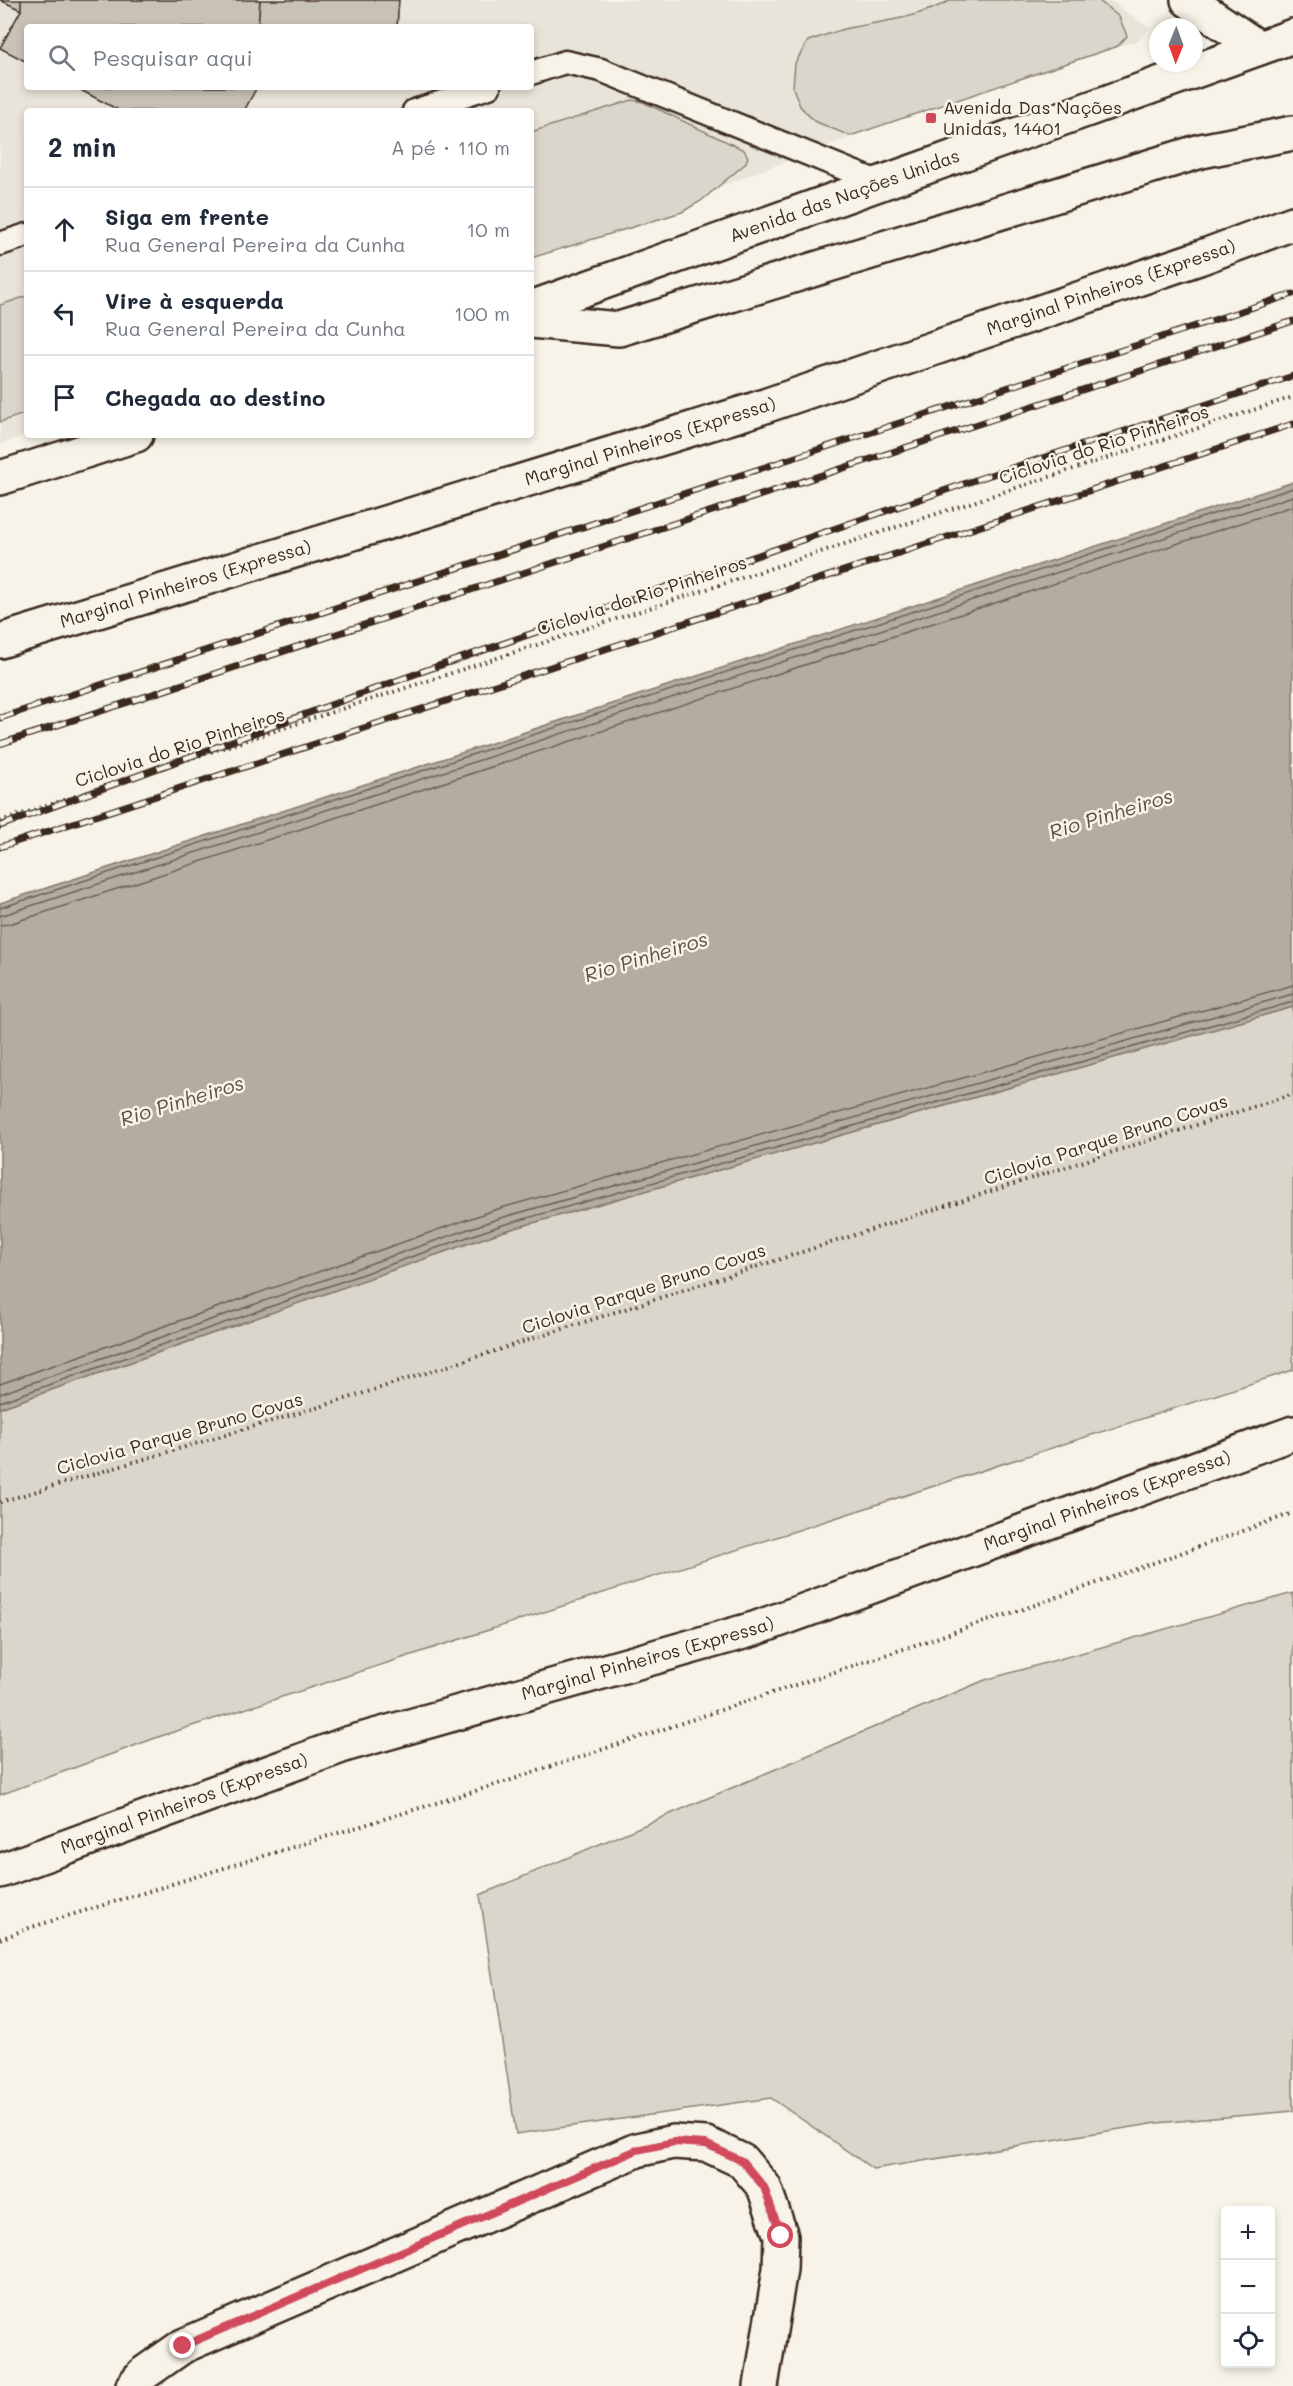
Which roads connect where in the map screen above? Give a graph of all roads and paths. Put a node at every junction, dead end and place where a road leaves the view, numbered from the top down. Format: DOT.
graph roads {
  1 [pos="1188,0"];
  2 [pos="1293,36"];
  3 [pos="1259,48"];
  4 [pos="534,72"];
  5 [pos="480,90"];
  6 [pos="423,108"];
  7 [pos="1293,133"];
  8 [pos="880,183"];
  9 [pos="1293,223"];
  10 [pos="24,237"];
  11 [pos="0,244"];
  12 [pos="534,307"];
  13 [pos="534,321"];
  14 [pos="1293,397"];
  15 [pos="127,438"];
  16 [pos="0,478"];
  17 [pos="0,641"];
  18 [pos="0,821"];
  19 [pos="1293,1094"];
  20 [pos="1293,1433"];
  21 [pos="0,1502"];
  22 [pos="1293,1513"];
  23 [pos="0,1871"];
  24 [pos="0,1939"];
  25 [pos="133,2386"];
  26 [pos="761,2386"];
  1 -- 3 [label="main road"];
  2 -- 3 [label="main road, Avenida das Nações Unidas"];
  3 -- 8 [label="main road, Avenida das Nações Unidas"];
  4 -- 8 [label="lane"];
  5 -- 6 [label="lane"];
  7 -- 13 [label="main road"];
  8 -- 12 [label="main road, Avenida das Nações Unidas"];
  9 -- 17 [label="main road, Marginal Pinheiros (Expressa)"];
  10 -- 11 [label="lane"];
  14 -- 18 [label="path, Ciclovia do Rio Pinheiros"];
  15 -- 16 [label="main road"];
  19 -- 21 [label="path, Ciclovia Parque Bruno Covas"];
  20 -- 23 [label="main road, Marginal Pinheiros (Expressa)"];
  22 -- 24 [label="path"];
  25 -- 26 [label="main road"];
}
